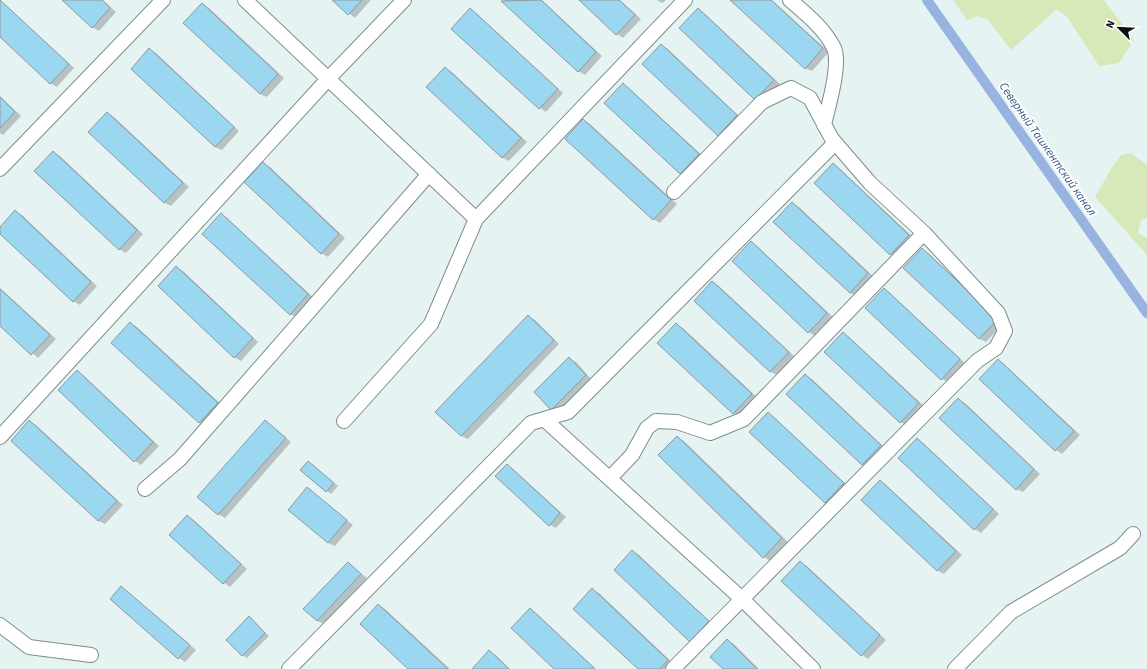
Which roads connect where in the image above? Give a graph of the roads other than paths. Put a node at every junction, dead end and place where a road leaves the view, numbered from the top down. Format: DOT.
graph roads {
  1 [pos="163,0"];
  2 [pos="244,0"];
  3 [pos="404,0"];
  4 [pos="685,0"];
  5 [pos="790,0"];
  6 [pos="328,79"];
  7 [pos="824,125"];
  8 [pos="835,143"];
  9 [pos="0,169"];
  10 [pos="429,174"];
  11 [pos="674,192"];
  12 [pos="476,219"];
  13 [pos="924,233"];
  14 [pos="544,419"];
  15 [pos="344,421"];
  16 [pos="0,437"];
  17 [pos="610,478"];
  18 [pos="145,489"];
  19 [pos="1133,534"];
  20 [pos="742,599"];
  21 [pos="0,625"];
  22 [pos="91,655"];
  23 [pos="289,669"];
  24 [pos="673,669"];
  25 [pos="813,669"];
  26 [pos="955,669"];
  1 -- 9 [label="street"];
  2 -- 6 [label="street"];
  3 -- 6 [label="street"];
  4 -- 12 [label="street"];
  5 -- 7 [label="street"];
  6 -- 10 [label="street"];
  6 -- 16 [label="street"];
  7 -- 8 [label="street"];
  7 -- 11 [label="street"];
  8 -- 13 [label="street"];
  8 -- 14 [label="street"];
  10 -- 12 [label="street"];
  10 -- 18 [label="street"];
  12 -- 15 [label="street"];
  13 -- 17 [label="street"];
  13 -- 20 [label="street"];
  14 -- 17 [label="street"];
  14 -- 23 [label="street"];
  17 -- 20 [label="street"];
  19 -- 26 [label="street"];
  20 -- 24 [label="street"];
  20 -- 25 [label="street"];
  21 -- 22 [label="street"];
}
